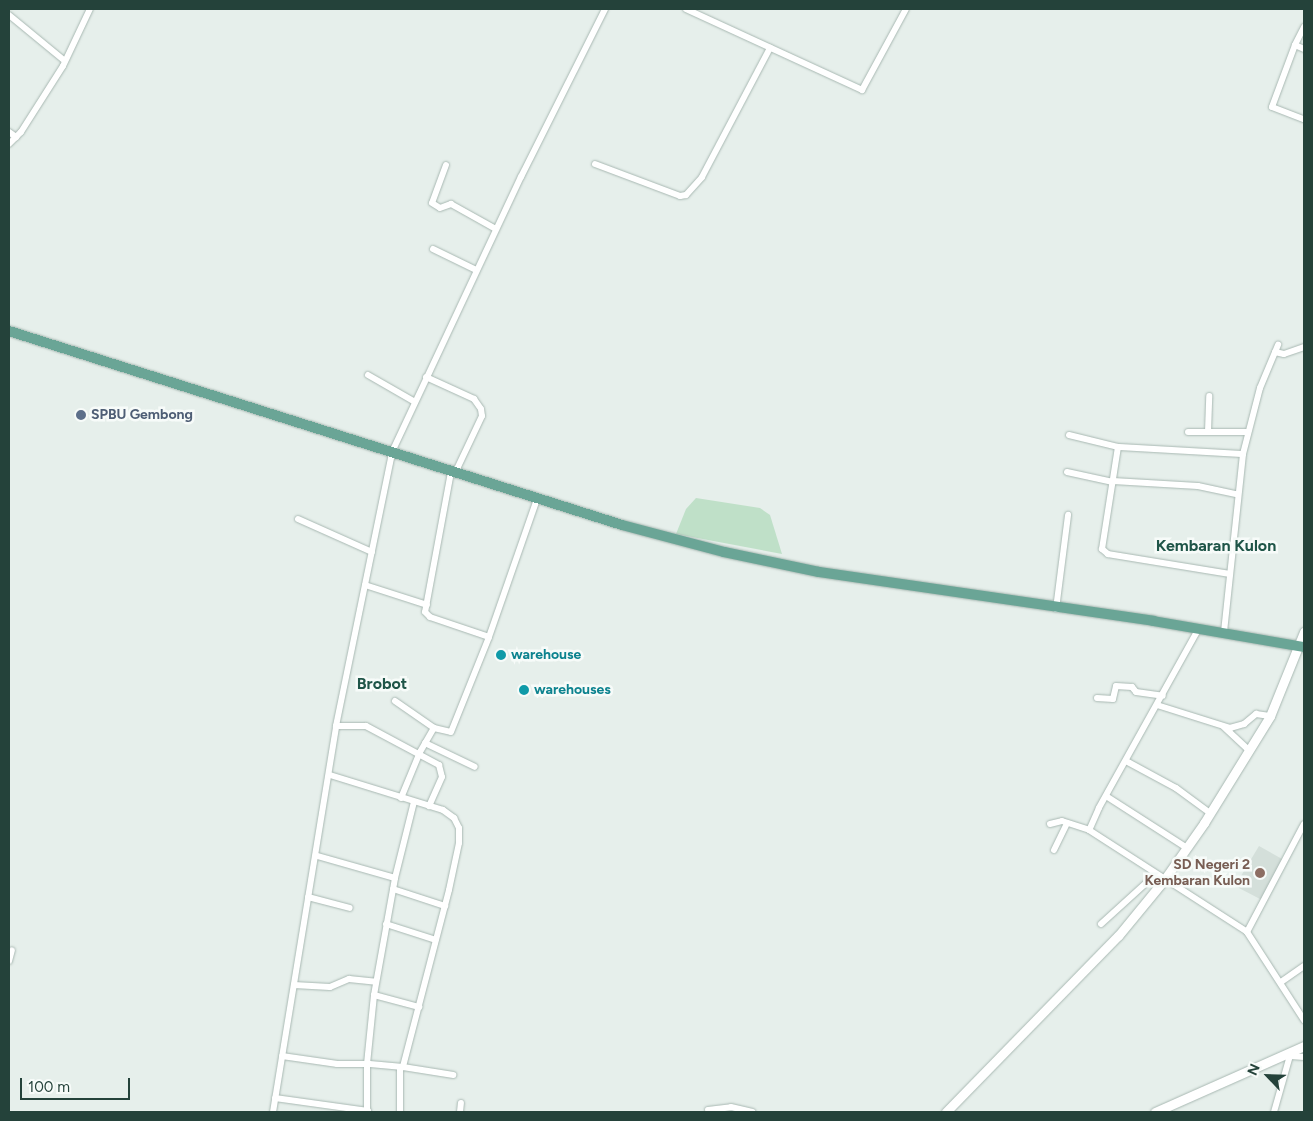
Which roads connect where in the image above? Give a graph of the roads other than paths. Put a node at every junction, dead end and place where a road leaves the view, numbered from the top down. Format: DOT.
graph roads {
  1 [pos="90,9"];
  2 [pos="605,9"];
  3 [pos="686,9"];
  4 [pos="906,9"];
  5 [pos="9,15"];
  6 [pos="1304,27"];
  7 [pos="1295,44"];
  8 [pos="770,48"];
  9 [pos="1304,49"];
  10 [pos="65,61"];
  11 [pos="1304,120"];
  12 [pos="9,132"];
  13 [pos="16,137"];
  14 [pos="9,144"];
  15 [pos="595,164"];
  16 [pos="446,165"];
  17 [pos="496,229"];
  18 [pos="433,249"];
  19 [pos="476,270"];
  20 [pos="9,331"];
  21 [pos="1278,345"];
  22 [pos="1304,347"];
  23 [pos="1275,352"];
  24 [pos="368,375"];
  25 [pos="426,377"];
  26 [pos="1209,396"];
  27 [pos="415,402"];
  28 [pos="1188,432"];
  29 [pos="1208,432"];
  30 [pos="1247,432"];
  31 [pos="1069,435"];
  32 [pos="1118,447"];
  33 [pos="392,452"];
  34 [pos="1243,454"];
  35 [pos="453,472"];
  36 [pos="1067,472"];
  37 [pos="1113,481"];
  38 [pos="1237,494"];
  39 [pos="537,499"];
  40 [pos="1068,515"];
  41 [pos="298,519"];
  42 [pos="372,552"];
  43 [pos="1230,574"];
  44 [pos="365,585"];
  45 [pos="427,605"];
  46 [pos="1056,609"];
  47 [pos="1199,628"];
  48 [pos="1224,632"];
  49 [pos="1304,632"];
  50 [pos="489,636"];
  51 [pos="1301,647"];
  52 [pos="1163,696"];
  53 [pos="1096,698"];
  54 [pos="395,701"];
  55 [pos="1158,705"];
  56 [pos="1270,716"];
  57 [pos="336,726"];
  58 [pos="1224,727"];
  59 [pos="434,728"];
  60 [pos="425,743"];
  61 [pos="1248,750"];
  62 [pos="420,752"];
  63 [pos="1126,761"];
  64 [pos="475,767"];
  65 [pos="330,775"];
  66 [pos="1106,796"];
  67 [pos="401,798"];
  68 [pos="414,802"];
  69 [pos="429,806"];
  70 [pos="1210,814"];
  71 [pos="1067,822"];
  72 [pos="1050,824"];
  73 [pos="1304,824"];
  74 [pos="1089,830"];
  75 [pos="1187,848"];
  76 [pos="1054,850"];
  77 [pos="317,856"];
  78 [pos="1156,874"];
  79 [pos="394,878"];
  80 [pos="1164,880"];
  81 [pos="393,889"];
  82 [pos="308,897"];
  83 [pos="445,906"];
  84 [pos="350,908"];
  85 [pos="386,924"];
  86 [pos="1101,924"];
  87 [pos="1247,932"];
  88 [pos="436,940"];
  89 [pos="12,950"];
  90 [pos="9,961"];
  91 [pos="1304,966"];
  92 [pos="376,982"];
  93 [pos="1281,982"];
  94 [pos="294,984"];
  95 [pos="374,995"];
  96 [pos="419,1007"];
  97 [pos="1304,1020"];
  98 [pos="1304,1046"];
  99 [pos="1291,1054"];
  100 [pos="282,1056"];
  101 [pos="1304,1057"];
  102 [pos="367,1064"];
  103 [pos="401,1067"];
  104 [pos="454,1076"];
  105 [pos="275,1098"];
  106 [pos="461,1104"];
  107 [pos="708,1110"];
  108 [pos="273,1112"];
  109 [pos="367,1112"];
  110 [pos="400,1112"];
  111 [pos="460,1112"];
  112 [pos="752,1112"];
  113 [pos="946,1112"];
  114 [pos="1156,1112"];
  115 [pos="1274,1112"];
  1 -- 10 [label="street"];
  2 -- 17 [label="street"];
  3 -- 8 [label="street"];
  4 -- 8 [label="street"];
  5 -- 10 [label="street"];
  6 -- 7 [label="street"];
  7 -- 9 [label="street"];
  7 -- 11 [label="street"];
  8 -- 15 [label="street"];
  10 -- 13 [label="street"];
  12 -- 13 [label="street"];
  13 -- 14 [label="street"];
  16 -- 17 [label="street"];
  17 -- 19 [label="street"];
  18 -- 19 [label="street"];
  19 -- 25 [label="street"];
  20 -- 33 [label="main road"];
  21 -- 23 [label="street"];
  22 -- 23 [label="street"];
  23 -- 30 [label="street"];
  24 -- 27 [label="street"];
  25 -- 27 [label="street"];
  25 -- 35 [label="street"];
  26 -- 29 [label="street"];
  27 -- 33 [label="street"];
  28 -- 29 [label="street"];
  29 -- 30 [label="street"];
  30 -- 34 [label="street"];
  31 -- 32 [label="street"];
  32 -- 34 [label="street"];
  32 -- 37 [label="street"];
  33 -- 35 [label="main road"];
  33 -- 42 [label="street"];
  34 -- 38 [label="street"];
  35 -- 39 [label="main road"];
  35 -- 45 [label="street"];
  36 -- 37 [label="street"];
  37 -- 38 [label="street"];
  37 -- 43 [label="street"];
  38 -- 43 [label="street"];
  39 -- 46 [label="main road"];
  39 -- 50 [label="street"];
  40 -- 46 [label="street"];
  41 -- 42 [label="street"];
  42 -- 44 [label="street"];
  43 -- 48 [label="street"];
  44 -- 45 [label="street"];
  44 -- 57 [label="street"];
  45 -- 50 [label="street"];
  46 -- 47 [label="main road"];
  47 -- 48 [label="main road"];
  47 -- 52 [label="street"];
  48 -- 51 [label="main road"];
  49 -- 51 [label="street"];
  50 -- 59 [label="street"];
  51 -- 56 [label="street"];
  52 -- 53 [label="street"];
  52 -- 55 [label="street"];
  54 -- 59 [label="street"];
  55 -- 58 [label="street"];
  55 -- 63 [label="street"];
  56 -- 58 [label="street"];
  56 -- 61 [label="street"];
  57 -- 62 [label="street"];
  57 -- 65 [label="street"];
  58 -- 61 [label="street"];
  59 -- 60 [label="street"];
  60 -- 62 [label="street"];
  60 -- 64 [label="street"];
  61 -- 70 [label="street"];
  62 -- 67 [label="street"];
  62 -- 69 [label="street"];
  63 -- 66 [label="street"];
  63 -- 70 [label="street"];
  65 -- 67 [label="street"];
  65 -- 77 [label="street"];
  66 -- 74 [label="street"];
  66 -- 75 [label="street"];
  67 -- 68 [label="street"];
  68 -- 69 [label="street"];
  68 -- 79 [label="street"];
  69 -- 83 [label="street"];
  70 -- 75 [label="street"];
  71 -- 72 [label="street"];
  71 -- 74 [label="street"];
  71 -- 76 [label="street"];
  73 -- 87 [label="street"];
  74 -- 78 [label="street"];
  75 -- 80 [label="street"];
  77 -- 79 [label="street"];
  77 -- 82 [label="street"];
  78 -- 80 [label="street"];
  78 -- 86 [label="street"];
  79 -- 81 [label="street"];
  80 -- 87 [label="street"];
  80 -- 113 [label="street"];
  81 -- 83 [label="street"];
  81 -- 85 [label="street"];
  82 -- 84 [label="street"];
  82 -- 94 [label="street"];
  83 -- 88 [label="street"];
  85 -- 88 [label="street"];
  85 -- 92 [label="street"];
  87 -- 93 [label="street"];
  88 -- 96 [label="street"];
  89 -- 90 [label="street"];
  91 -- 93 [label="street"];
  92 -- 94 [label="street"];
  92 -- 95 [label="street"];
  93 -- 97 [label="street"];
  94 -- 100 [label="street"];
  95 -- 96 [label="street"];
  95 -- 102 [label="street"];
  96 -- 103 [label="street"];
  98 -- 99 [label="street"];
  99 -- 101 [label="street"];
  99 -- 114 [label="street"];
  99 -- 115 [label="street"];
  100 -- 102 [label="street"];
  100 -- 105 [label="street"];
  102 -- 103 [label="street"];
  102 -- 109 [label="street"];
  103 -- 104 [label="street"];
  103 -- 110 [label="street"];
  105 -- 108 [label="street"];
  105 -- 109 [label="street"];
  106 -- 111 [label="street"];
  107 -- 112 [label="street"];
}
